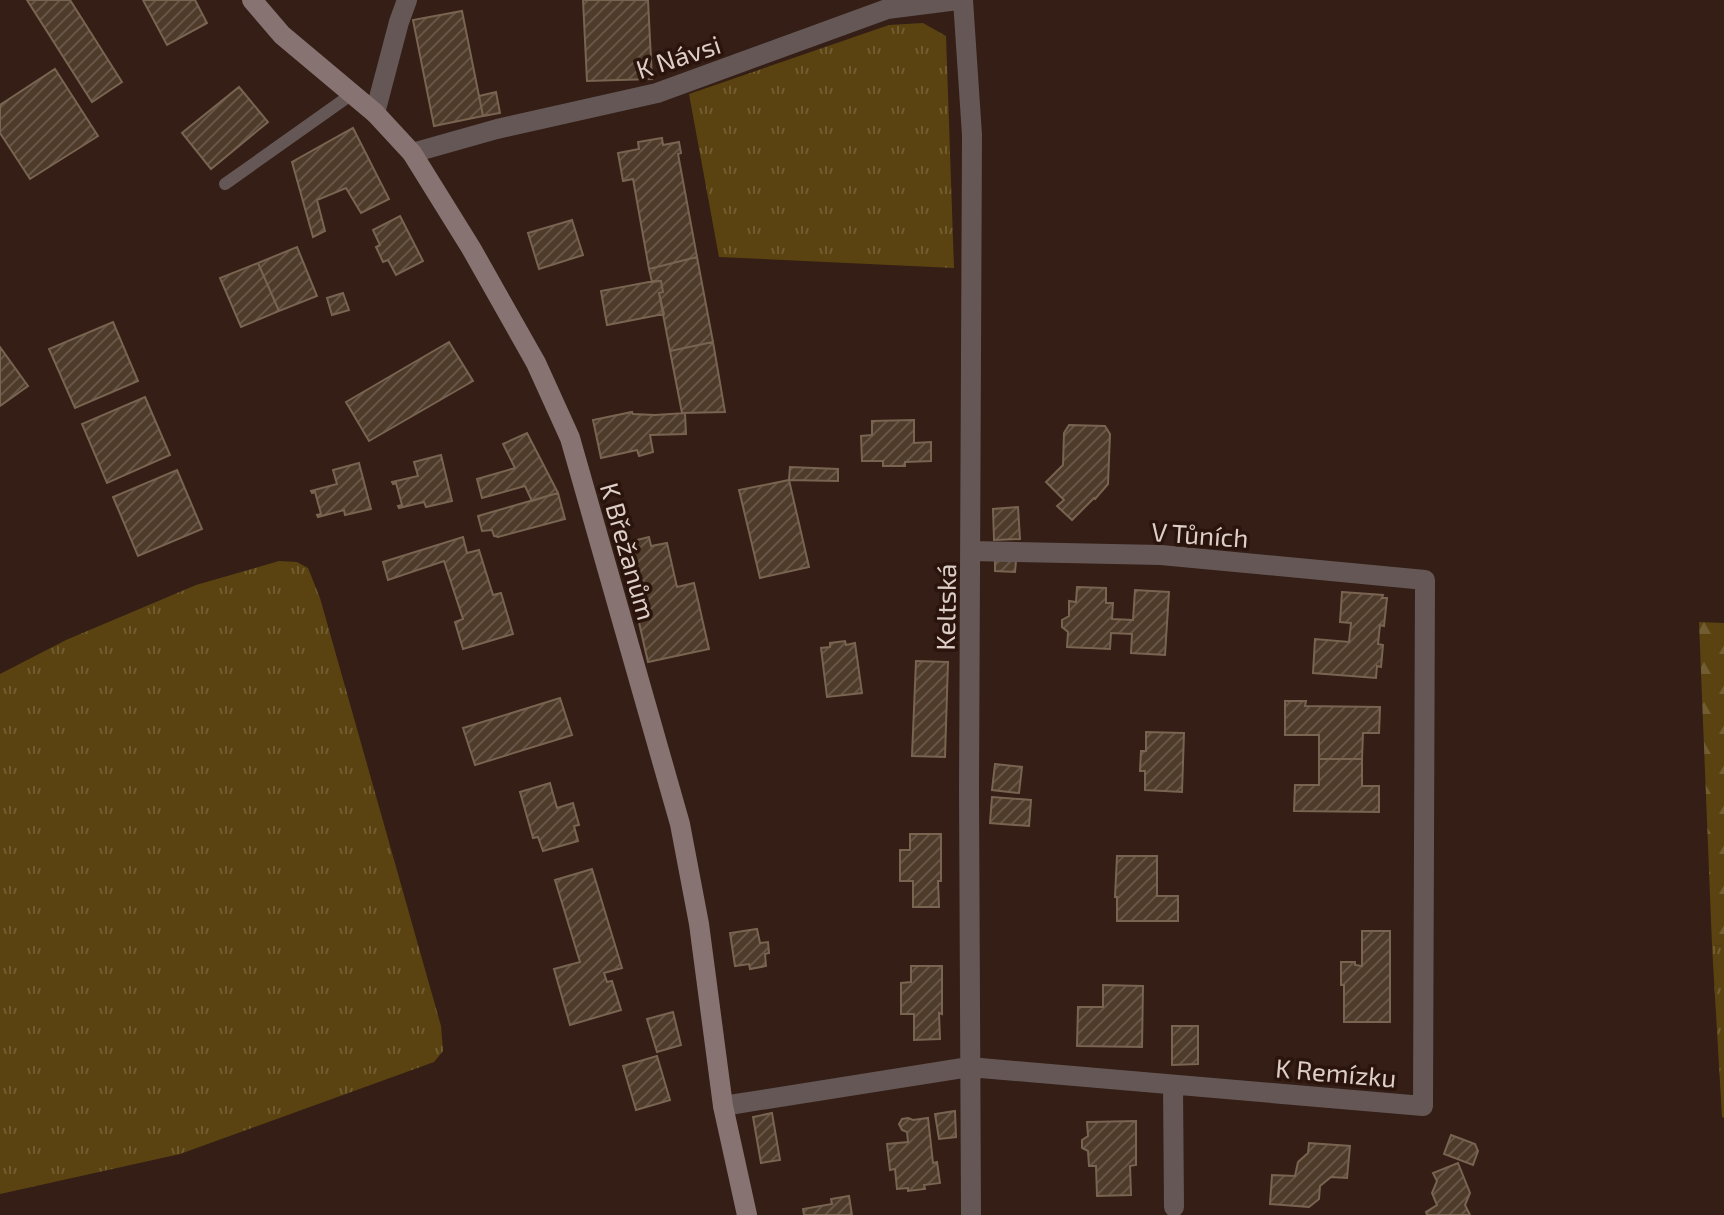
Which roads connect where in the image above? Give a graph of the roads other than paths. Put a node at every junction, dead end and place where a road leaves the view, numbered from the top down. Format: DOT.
graph roads {
  1 [pos="252,0"];
  2 [pos="407,0"];
  3 [pos="960,0"];
  4 [pos="352,94"];
  5 [pos="375,113"];
  6 [pos="412,153"];
  7 [pos="225,184"];
  8 [pos="971,551"];
  9 [pos="1425,580"];
  10 [pos="969,1067"];
  11 [pos="1173,1085"];
  12 [pos="723,1106"];
  13 [pos="1174,1207"];
  14 [pos="747,1215"];
  15 [pos="971,1215"];
  1 -- 4 [label="street, K Břežanům"];
  2 -- 5 [label="street"];
  3 -- 6 [label="street, K Návsi"];
  3 -- 8 [label="street, Keltská"];
  4 -- 5 [label="street, K Břežanům"];
  4 -- 7 [label="lane"];
  5 -- 6 [label="street, K Břežanům"];
  6 -- 12 [label="street, K Břežanům"];
  8 -- 9 [label="street, V Tůních"];
  8 -- 10 [label="street, Keltská"];
  9 -- 11 [label="street, K Remízku"];
  10 -- 11 [label="street, K Remízku"];
  10 -- 12 [label="street, K Remízku"];
  10 -- 15 [label="street, Keltská"];
  11 -- 13 [label="street"];
  12 -- 14 [label="street, K Břežanům"];
}
